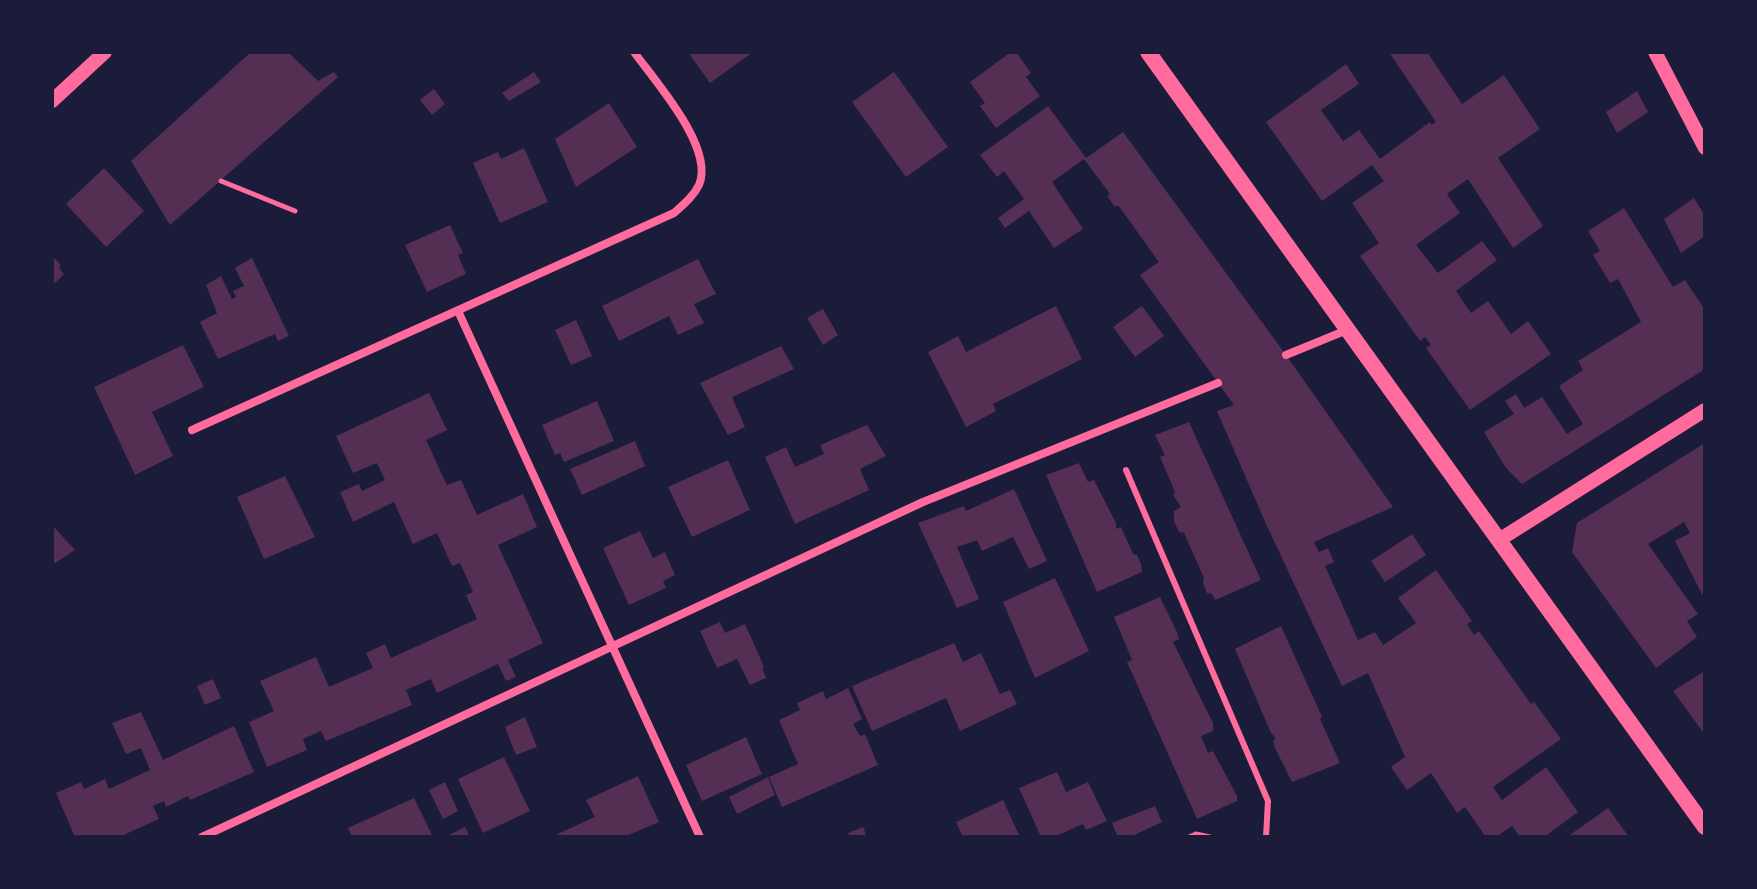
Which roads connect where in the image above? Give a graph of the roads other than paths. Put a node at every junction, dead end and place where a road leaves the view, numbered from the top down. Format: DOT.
graph roads {
  1 [pos="105,52"];
  2 [pos="634,52"];
  3 [pos="1148,52"];
  4 [pos="1655,52"];
  5 [pos="53,100"];
  6 [pos="1705,148"];
  7 [pos="458,311"];
  8 [pos="1347,330"];
  9 [pos="1286,355"];
  10 [pos="1218,383"];
  11 [pos="1705,410"];
  12 [pos="192,430"];
  13 [pos="1126,470"];
  14 [pos="1499,540"];
  15 [pos="614,647"];
  16 [pos="1705,827"];
  17 [pos="202,837"];
  18 [pos="700,837"];
  19 [pos="1266,837"];
  1 -- 5 [label="street"];
  2 -- 7 [label="street"];
  3 -- 8 [label="main road"];
  4 -- 6 [label="street"];
  7 -- 12 [label="street"];
  7 -- 15 [label="street"];
  8 -- 9 [label="street"];
  8 -- 14 [label="main road"];
  10 -- 15 [label="street"];
  11 -- 14 [label="street"];
  13 -- 19 [label="lane"];
  14 -- 16 [label="main road"];
  15 -- 17 [label="street"];
  15 -- 18 [label="street"];
}
